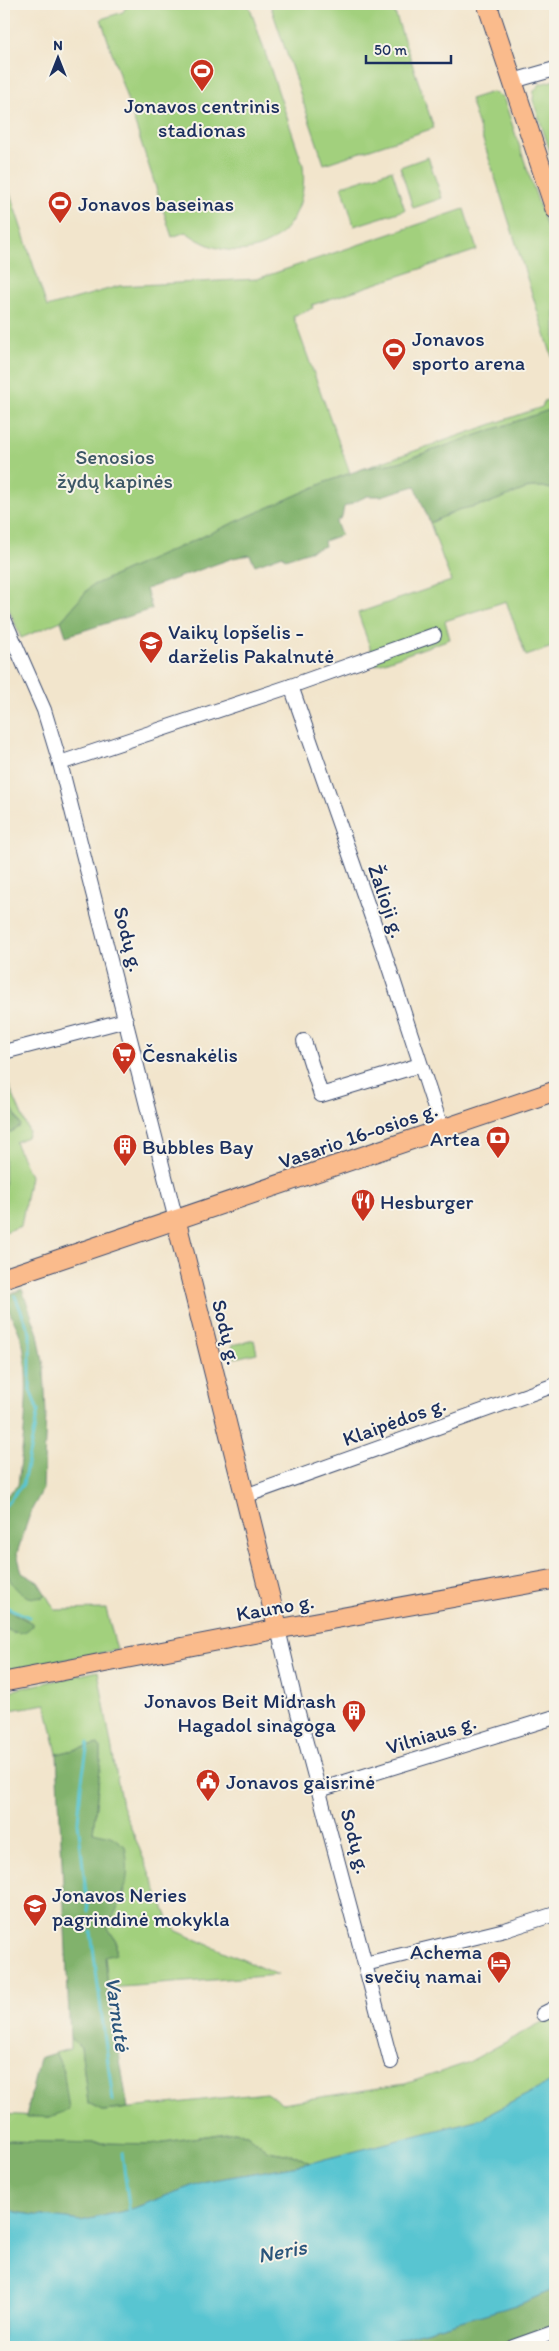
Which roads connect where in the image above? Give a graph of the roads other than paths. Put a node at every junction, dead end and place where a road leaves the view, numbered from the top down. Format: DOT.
graph roads {
  1 [pos="487,4"];
  2 [pos="555,69"];
  3 [pos="513,81"];
  4 [pos="555,209"];
  5 [pos="4,619"];
  6 [pos="434,635"];
  7 [pos="291,686"];
  8 [pos="60,763"];
  9 [pos="126,1020"];
  10 [pos="304,1041"];
  11 [pos="4,1052"];
  12 [pos="420,1065"];
  13 [pos="555,1091"];
  14 [pos="442,1130"];
  15 [pos="176,1220"];
  16 [pos="4,1278"];
  17 [pos="555,1385"];
  18 [pos="245,1496"];
  19 [pos="555,1579"];
  20 [pos="278,1629"];
  21 [pos="4,1682"];
  22 [pos="555,1717"];
  23 [pos="319,1790"];
  24 [pos="555,1914"];
  25 [pos="366,1964"];
  26 [pos="392,2062"];
  27 [pos="555,2332"];
  28 [pos="513,2347"];
  1 -- 3 [label="main road"];
  2 -- 3 [label="street"];
  3 -- 4 [label="main road"];
  5 -- 8 [label="street, Sodų g."];
  6 -- 7 [label="street"];
  7 -- 8 [label="street"];
  7 -- 12 [label="street, Žalioji g."];
  8 -- 9 [label="street, Sodų g."];
  9 -- 11 [label="street"];
  9 -- 15 [label="street, Sodų g."];
  10 -- 12 [label="street"];
  12 -- 14 [label="street, Žalioji g."];
  13 -- 14 [label="main road, Vasario 16-osios g."];
  14 -- 15 [label="main road, Vasario 16-osios g."];
  15 -- 16 [label="main road, Vasario 16-osios g."];
  15 -- 18 [label="main road, Sodų g."];
  17 -- 18 [label="street, Klaipėdos g."];
  18 -- 20 [label="main road, Sodų g."];
  19 -- 20 [label="main road, Kauno g."];
  20 -- 21 [label="main road, Kauno g."];
  20 -- 23 [label="street, Sodų g."];
  22 -- 23 [label="street, Vilniaus g."];
  23 -- 25 [label="street, Sodų g."];
  24 -- 25 [label="street"];
  25 -- 26 [label="street, Sodų g."];
  27 -- 28 [label="street"];
}
